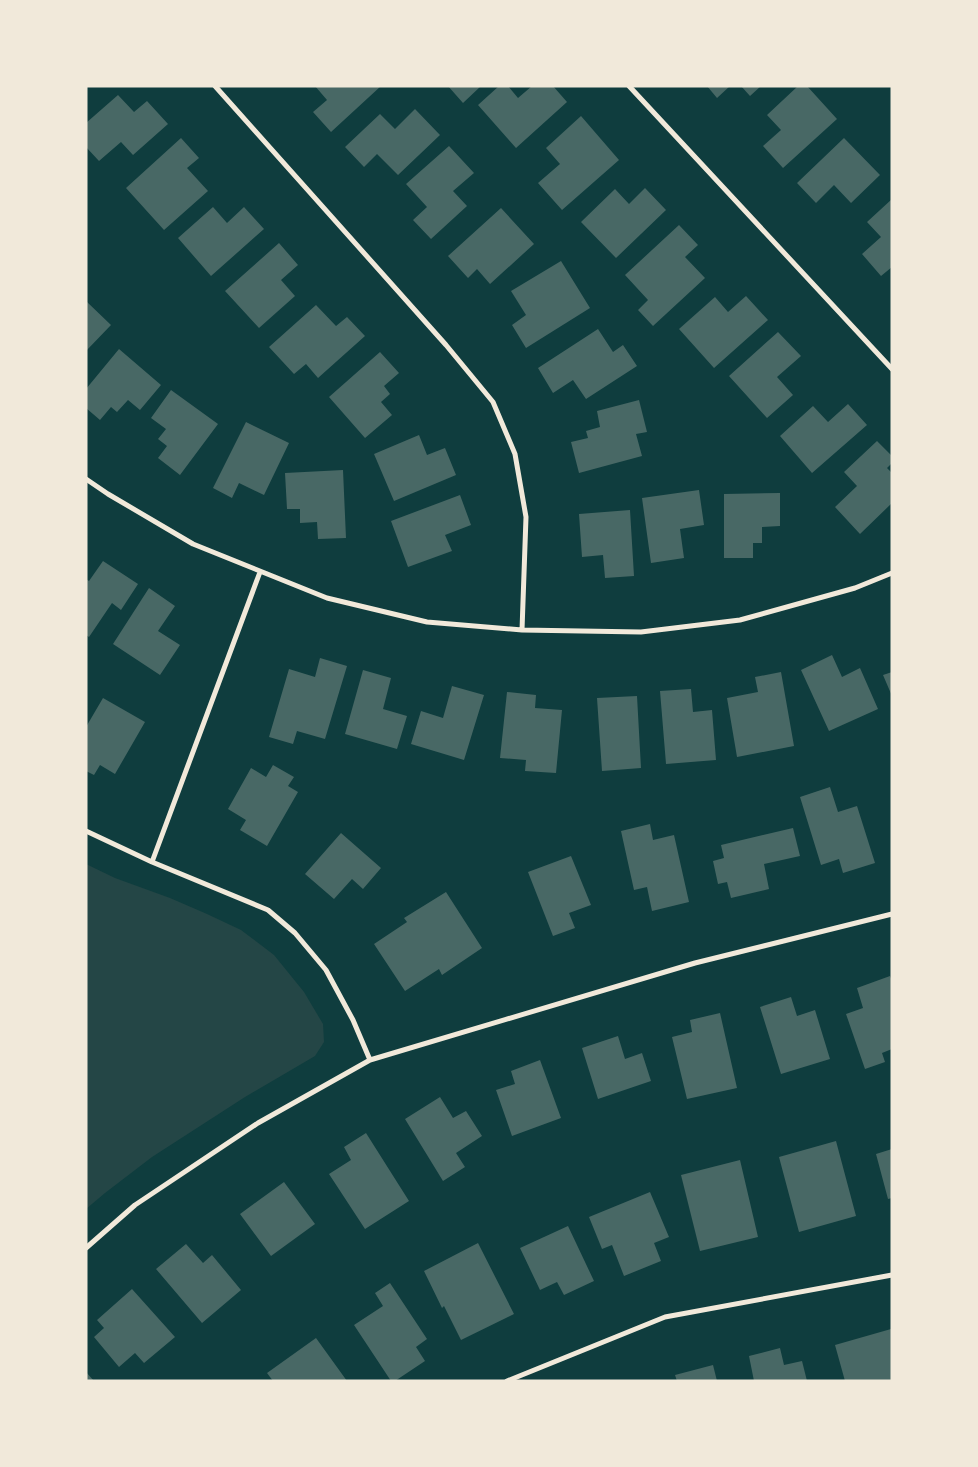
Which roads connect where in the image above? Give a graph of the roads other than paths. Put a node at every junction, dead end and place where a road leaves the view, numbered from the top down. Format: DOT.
graph roads {
  1 [pos="215,86"];
  2 [pos="629,86"];
  3 [pos="892,369"];
  4 [pos="86,479"];
  5 [pos="260,572"];
  6 [pos="892,573"];
  7 [pos="522,630"];
  8 [pos="86,831"];
  9 [pos="152,862"];
  10 [pos="892,914"];
  11 [pos="370,1060"];
  12 [pos="86,1248"];
  13 [pos="892,1275"];
  14 [pos="507,1381"];
  1 -- 7 [label="street"];
  2 -- 3 [label="street"];
  4 -- 5 [label="street"];
  5 -- 7 [label="street"];
  5 -- 9 [label="street"];
  6 -- 7 [label="street"];
  8 -- 9 [label="street"];
  9 -- 11 [label="street"];
  10 -- 11 [label="street"];
  11 -- 12 [label="street"];
  13 -- 14 [label="street"];
}
